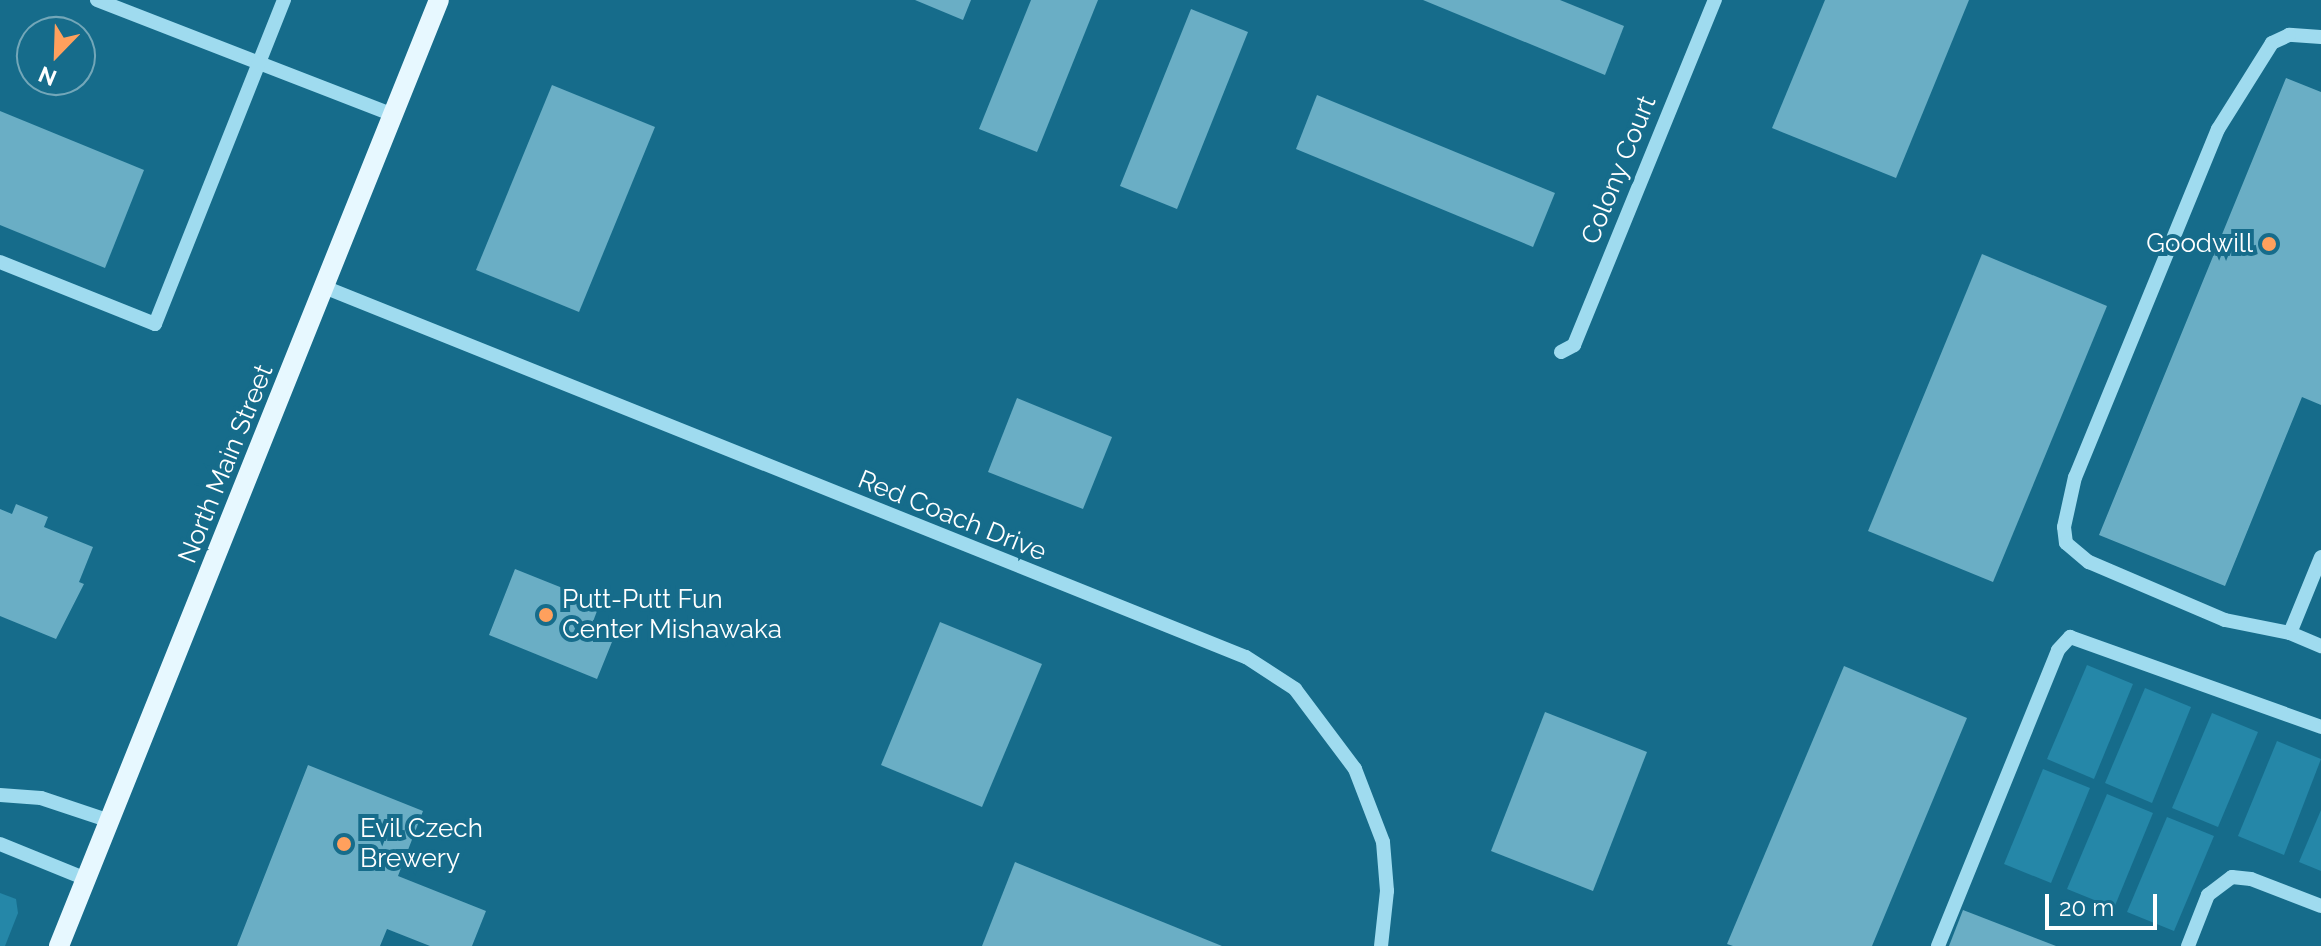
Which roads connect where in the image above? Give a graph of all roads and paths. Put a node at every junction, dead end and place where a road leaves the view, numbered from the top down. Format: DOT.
graph roads {
  1 [pos="97,0"];
  2 [pos="284,0"];
  3 [pos="439,0"];
  4 [pos="1715,0"];
  5 [pos="2321,37"];
  6 [pos="259,64"];
  7 [pos="393,115"];
  8 [pos="0,262"];
  9 [pos="324,287"];
  10 [pos="1561,352"];
  11 [pos="2321,557"];
  12 [pos="2290,633"];
  13 [pos="2321,646"];
  14 [pos="2321,727"];
  15 [pos="0,795"];
  16 [pos="110,821"];
  17 [pos="0,844"];
  18 [pos="86,879"];
  19 [pos="2321,906"];
  20 [pos="59,946"];
  21 [pos="1381,946"];
  22 [pos="1938,946"];
  23 [pos="2188,946"];
  1 -- 6 [label="street"];
  2 -- 6 [label="street"];
  3 -- 7 [label="main road, North Main Street"];
  4 -- 10 [label="street, Colony Court"];
  5 -- 12 [label="street"];
  6 -- 7 [label="street"];
  6 -- 8 [label="street"];
  7 -- 9 [label="main road, North Main Street"];
  9 -- 16 [label="main road, North Main Street"];
  9 -- 21 [label="street, Red Coach Drive"];
  11 -- 12 [label="street"];
  12 -- 13 [label="street"];
  14 -- 22 [label="street"];
  15 -- 16 [label="street"];
  16 -- 18 [label="main road, North Main Street"];
  17 -- 18 [label="street"];
  18 -- 20 [label="main road, North Main Street"];
  19 -- 23 [label="street"];
}
